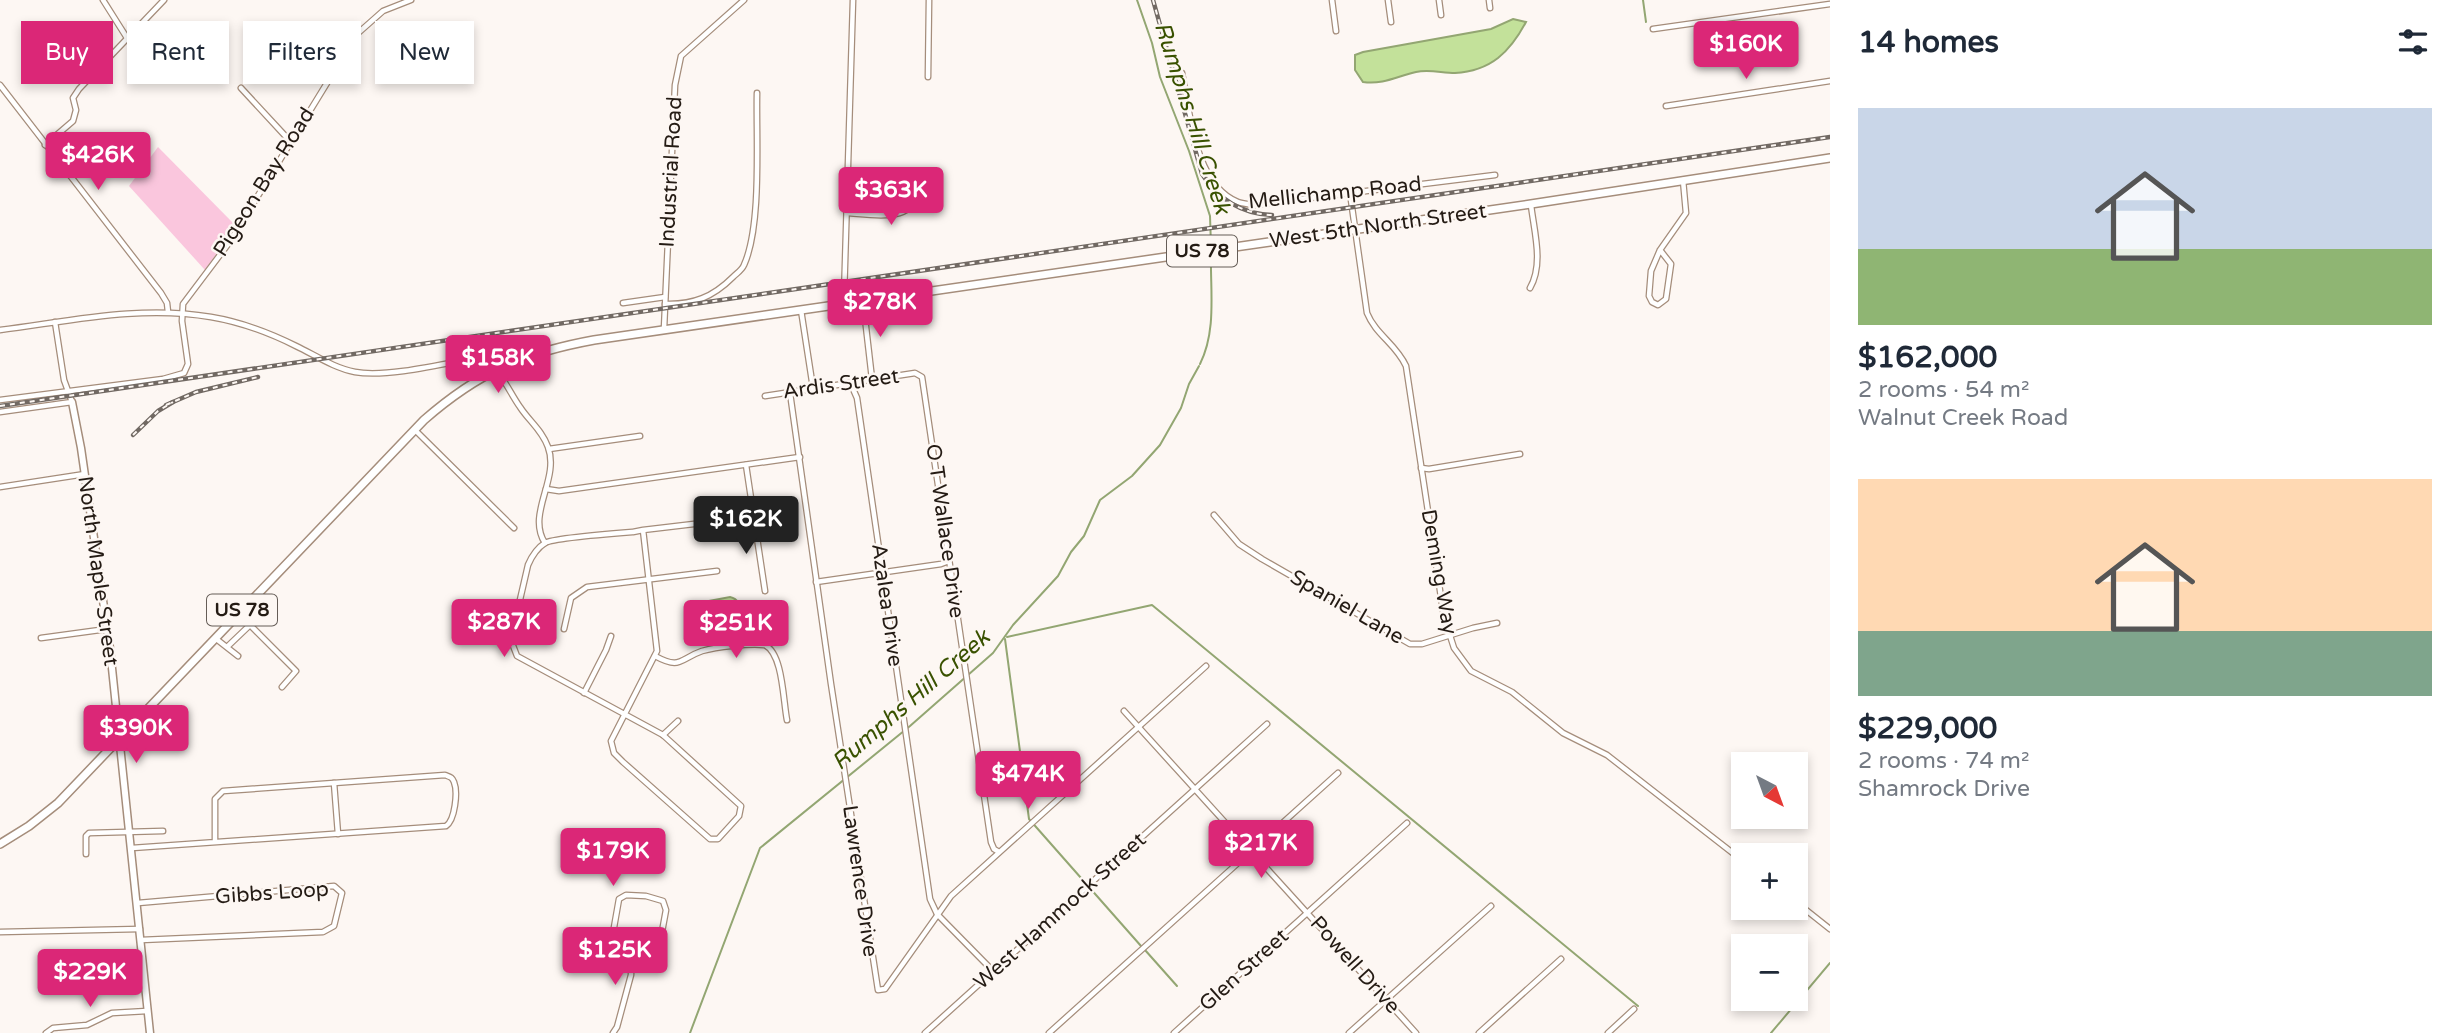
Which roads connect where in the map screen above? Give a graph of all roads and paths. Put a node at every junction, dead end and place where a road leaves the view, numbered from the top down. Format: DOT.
graph roads {
  1 [pos="103,0"];
  2 [pos="164,0"];
  3 [pos="411,0"];
  4 [pos="744,0"];
  5 [pos="853,0"];
  6 [pos="929,0"];
  7 [pos="1332,0"];
  8 [pos="1388,0"];
  9 [pos="1439,0"];
  10 [pos="1489,0"];
  11 [pos="392,3"];
  12 [pos="1830,4"];
  13 [pos="1490,8"];
  14 [pos="1441,15"];
  15 [pos="144,21"];
  16 [pos="1391,22"];
  17 [pos="1653,29"];
  18 [pos="1336,31"];
  19 [pos="127,38"];
  20 [pos="1182,73"];
  21 [pos="928,77"];
  22 [pos="1830,81"];
  23 [pos="0,85"];
  24 [pos="241,88"];
  25 [pos="757,93"];
  26 [pos="1666,106"];
  27 [pos="290,141"];
  28 [pos="45,145"];
  29 [pos="1830,158"];
  30 [pos="1495,174"];
  31 [pos="1683,180"];
  32 [pos="1350,193"];
  33 [pos="914,201"];
  34 [pos="1531,204"];
  35 [pos="847,213"];
  36 [pos="1354,229"];
  37 [pos="1660,250"];
  38 [pos="1530,288"];
  39 [pos="665,297"];
  40 [pos="863,301"];
  41 [pos="623,303"];
  42 [pos="665,304"];
  43 [pos="841,304"];
  44 [pos="801,310"];
  45 [pos="168,312"];
  46 [pos="182,313"];
  47 [pos="55,322"];
  48 [pos="0,330"];
  49 [pos="664,330"];
  50 [pos="546,350"];
  51 [pos="484,357"];
  52 [pos="496,369"];
  53 [pos="918,374"];
  54 [pos="480,377"];
  55 [pos="872,379"];
  56 [pos="850,382"];
  57 [pos="813,388"];
  58 [pos="68,391"];
  59 [pos="790,393"];
  60 [pos="765,396"];
  61 [pos="0,400"];
  62 [pos="72,402"];
  63 [pos="0,412"];
  64 [pos="415,430"];
  65 [pos="640,436"];
  66 [pos="549,449"];
  67 [pos="1520,454"];
  68 [pos="800,457"];
  69 [pos="744,465"];
  70 [pos="1421,468"];
  71 [pos="85,474"];
  72 [pos="0,487"];
  73 [pos="546,489"];
  74 [pos="1214,515"];
  75 [pos="753,517"];
  76 [pos="514,528"];
  77 [pos="643,530"];
  78 [pos="545,543"];
  79 [pos="949,561"];
  80 [pos="717,571"];
  81 [pos="882,572"];
  82 [pos="649,580"];
  83 [pos="816,582"];
  84 [pos="765,591"];
  85 [pos="1497,623"];
  86 [pos="107,629"];
  87 [pos="564,629"];
  88 [pos="611,635"];
  89 [pos="1448,635"];
  90 [pos="41,638"];
  91 [pos="215,638"];
  92 [pos="228,646"];
  93 [pos="238,656"];
  94 [pos="655,656"];
  95 [pos="1206,666"];
  96 [pos="282,687"];
  97 [pos="584,692"];
  98 [pos="1124,711"];
  99 [pos="625,715"];
  100 [pos="678,720"];
  101 [pos="786,720"];
  102 [pos="1267,724"];
  103 [pos="1140,727"];
  104 [pos="663,735"];
  105 [pos="120,738"];
  106 [pos="1338,773"];
  107 [pos="334,783"];
  108 [pos="1196,789"];
  109 [pos="1407,823"];
  110 [pos="130,831"];
  111 [pos="163,831"];
  112 [pos="338,834"];
  113 [pos="215,842"];
  114 [pos="0,845"];
  115 [pos="132,848"];
  116 [pos="1252,851"];
  117 [pos="1000,852"];
  118 [pos="1731,852"];
  119 [pos="86,853"];
  120 [pos="138,903"];
  121 [pos="1490,906"];
  122 [pos="1808,912"];
  123 [pos="1307,913"];
  124 [pos="937,914"];
  125 [pos="141,929"];
  126 [pos="1830,929"];
  127 [pos="0,932"];
  128 [pos="141,940"];
  129 [pos="632,947"];
  130 [pos="1562,959"];
  131 [pos="993,971"];
  132 [pos="1386,1000"];
  133 [pos="1634,1009"];
  134 [pos="148,1011"];
  135 [pos="46,1033"];
  136 [pos="150,1033"];
  137 [pos="613,1033"];
  138 [pos="925,1033"];
  139 [pos="1049,1033"];
  140 [pos="1174,1033"];
  141 [pos="1349,1033"];
  142 [pos="1416,1033"];
  143 [pos="1479,1033"];
  144 [pos="1608,1033"];
  1 -- 19 [label="street"];
  2 -- 15 [label="street"];
  3 -- 11 [label="street, Pigeon Bay Road"];
  4 -- 39 [label="street, Industrial Road"];
  5 -- 35 [label="street"];
  6 -- 21 [label="street"];
  7 -- 18 [label="street"];
  8 -- 16 [label="street"];
  9 -- 14 [label="street"];
  10 -- 13 [label="street"];
  11 -- 27 [label="street, Pigeon Bay Road"];
  12 -- 17 [label="street"];
  19 -- 28 [label="street"];
  20 -- 32 [label="street, Mellichamp Road"];
  22 -- 26 [label="street"];
  23 -- 28 [label="street"];
  24 -- 27 [label="street"];
  25 -- 42 [label="street"];
  27 -- 46 [label="street, Pigeon Bay Road"];
  28 -- 45 [label="street"];
  29 -- 31 [label="main road, West 5th North Street / US 78"];
  30 -- 32 [label="street, Mellichamp Road"];
  31 -- 34 [label="main road, West 5th North Street / US 78"];
  31 -- 37 [label="street"];
  32 -- 36 [label="street, Deming Way"];
  33 -- 35 [label="street"];
  34 -- 36 [label="main road, West 5th North Street / US 78"];
  34 -- 38 [label="street"];
  35 -- 43 [label="street"];
  36 -- 40 [label="main road, West 5th North Street / US 78"];
  36 -- 70 [label="street, Deming Way"];
  37 -- 37 [label="street"];
  39 -- 41 [label="street"];
  39 -- 42 [label="street, Industrial Road"];
  40 -- 43 [label="main road, West 5th North Street / US 78"];
  40 -- 55 [label="street"];
  42 -- 49 [label="street, Industrial Road"];
  43 -- 44 [label="main road, West 5th North Street / US 78"];
  44 -- 49 [label="main road, West 5th North Street / US 78"];
  44 -- 57 [label="street"];
  45 -- 46 [label="street"];
  45 -- 47 [label="street"];
  46 -- 51 [label="street"];
  46 -- 58 [label="street"];
  47 -- 48 [label="street"];
  47 -- 58 [label="street"];
  49 -- 50 [label="main road, West 5th North Street / US 78"];
  50 -- 51 [label="main road"];
  50 -- 52 [label="main road, West 5th North Street / US 78"];
  51 -- 52 [label="street"];
  51 -- 54 [label="main road"];
  52 -- 54 [label="main road, West 5th North Street / US 78"];
  52 -- 66 [label="street"];
  53 -- 55 [label="street, Ardis Street"];
  53 -- 79 [label="street, O T Wallace Drive"];
  54 -- 64 [label="main road, West 5th North Street / US 78"];
  55 -- 56 [label="street, Ardis Street"];
  56 -- 57 [label="street, Ardis Street"];
  56 -- 81 [label="street, Azalea Drive"];
  57 -- 59 [label="street, Ardis Street"];
  58 -- 61 [label="street"];
  58 -- 62 [label="street"];
  59 -- 60 [label="street, Ardis Street"];
  59 -- 68 [label="street, Lawrence Drive"];
  62 -- 63 [label="street"];
  62 -- 71 [label="street, North Maple Street"];
  64 -- 76 [label="street"];
  64 -- 91 [label="main road, West 5th North Street / US 78"];
  65 -- 66 [label="street"];
  66 -- 73 [label="street"];
  67 -- 70 [label="street"];
  68 -- 69 [label="street"];
  68 -- 83 [label="street, Lawrence Drive"];
  69 -- 73 [label="street"];
  69 -- 75 [label="street"];
  70 -- 89 [label="street, Deming Way"];
  71 -- 72 [label="street"];
  71 -- 86 [label="street, North Maple Street"];
  73 -- 78 [label="street"];
  74 -- 89 [label="street, Spaniel Lane"];
  75 -- 77 [label="street"];
  75 -- 84 [label="street"];
  77 -- 78 [label="street"];
  77 -- 82 [label="street"];
  78 -- 97 [label="street"];
  79 -- 81 [label="street"];
  79 -- 117 [label="street, O T Wallace Drive"];
  80 -- 82 [label="street"];
  81 -- 83 [label="street"];
  81 -- 124 [label="street, Azalea Drive"];
  82 -- 87 [label="street"];
  82 -- 94 [label="street"];
  83 -- 124 [label="street, Lawrence Drive"];
  85 -- 89 [label="street, Spaniel Lane"];
  86 -- 90 [label="street"];
  86 -- 105 [label="street, North Maple Street"];
  88 -- 97 [label="street"];
  89 -- 118 [label="street, Deming Way"];
  91 -- 92 [label="street"];
  91 -- 105 [label="main road, West 5th North Street / US 78"];
  92 -- 93 [label="street"];
  92 -- 96 [label="street"];
  94 -- 99 [label="street"];
  94 -- 101 [label="street"];
  95 -- 103 [label="street"];
  97 -- 99 [label="street"];
  98 -- 103 [label="street, Powell Drive"];
  99 -- 104 [label="street"];
  99 -- 104 [label="street"];
  100 -- 104 [label="street"];
  102 -- 108 [label="street, West Hammock Street"];
  103 -- 108 [label="street, Powell Drive"];
  103 -- 117 [label="street"];
  105 -- 110 [label="street, North Maple Street"];
  105 -- 114 [label="main road, US 78"];
  106 -- 116 [label="street"];
  107 -- 112 [label="street"];
  107 -- 112 [label="street"];
  107 -- 113 [label="street"];
  108 -- 116 [label="street, Powell Drive"];
  108 -- 131 [label="street, West Hammock Street"];
  109 -- 123 [label="street, Glen Street"];
  110 -- 111 [label="street"];
  110 -- 115 [label="street, North Maple Street"];
  110 -- 119 [label="street"];
  112 -- 113 [label="street"];
  113 -- 115 [label="street"];
  115 -- 120 [label="street, North Maple Street"];
  116 -- 123 [label="street, Powell Drive"];
  116 -- 139 [label="street"];
  117 -- 124 [label="street"];
  120 -- 125 [label="street, North Maple Street"];
  120 -- 128 [label="street, Gibbs Loop"];
  121 -- 132 [label="street"];
  122 -- 126 [label="street"];
  123 -- 132 [label="street, Powell Drive"];
  123 -- 140 [label="street, Glen Street"];
  124 -- 131 [label="street, Azalea Drive"];
  125 -- 127 [label="street"];
  125 -- 128 [label="street, North Maple Street"];
  128 -- 134 [label="street, North Maple Street"];
  129 -- 129 [label="street"];
  129 -- 137 [label="street"];
  130 -- 143 [label="street"];
  131 -- 138 [label="street, West Hammock Street"];
  132 -- 141 [label="street"];
  132 -- 142 [label="street, Powell Drive"];
  133 -- 144 [label="street"];
  134 -- 135 [label="street"];
  134 -- 136 [label="street, North Maple Street"];
}
